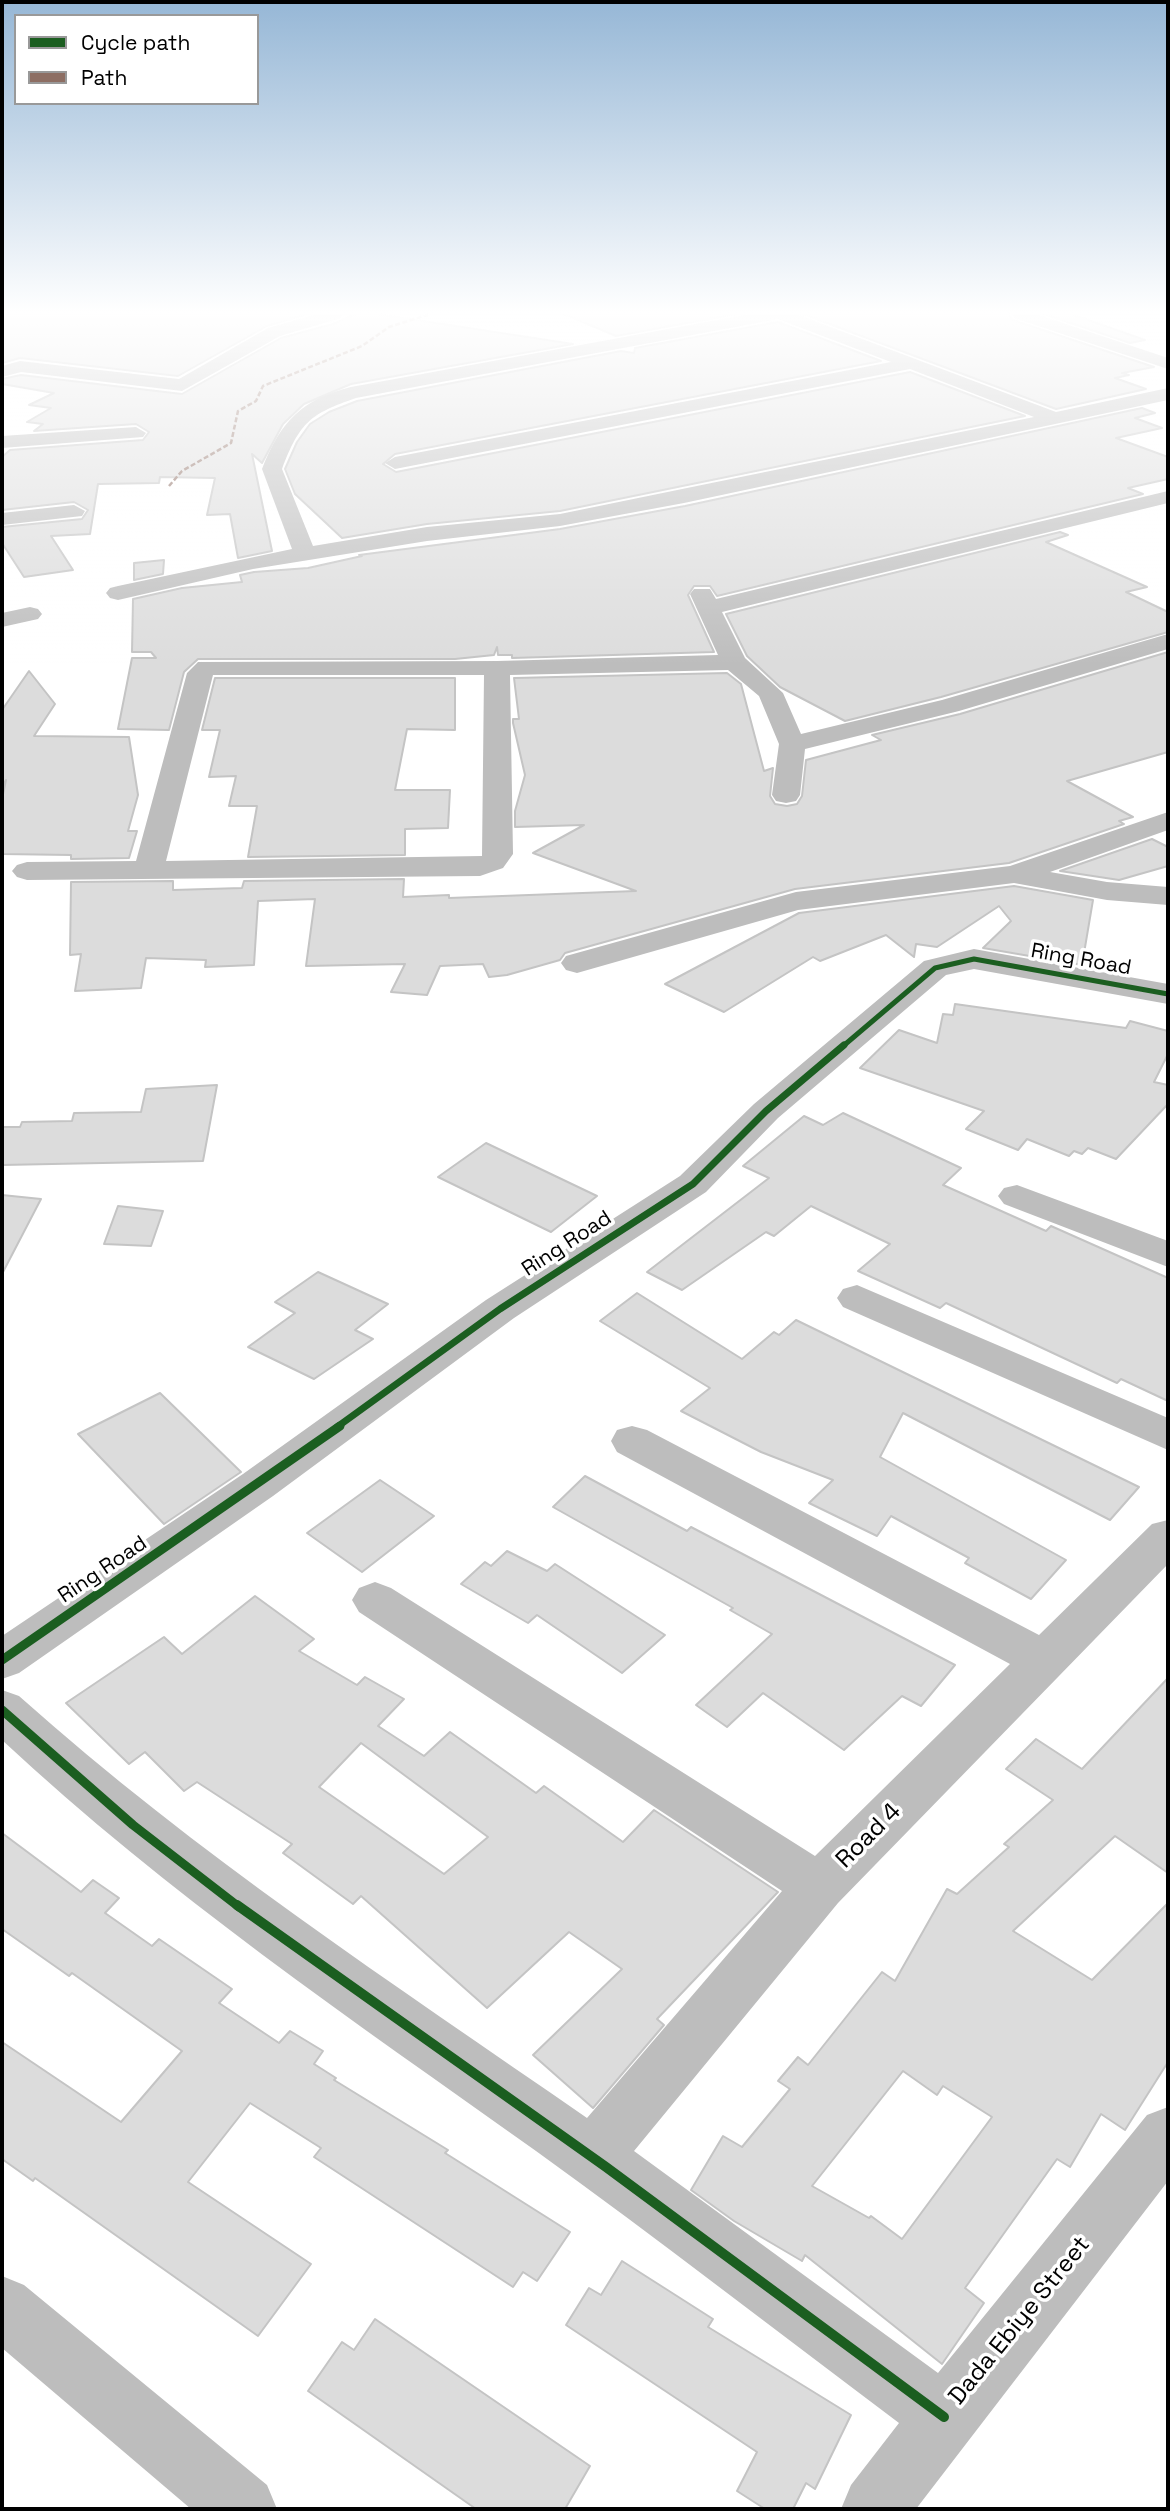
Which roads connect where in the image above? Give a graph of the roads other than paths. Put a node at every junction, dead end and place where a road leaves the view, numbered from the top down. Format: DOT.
graph roads {
  1 [pos="293,431"];
  2 [pos="553,431"];
  3 [pos="995,431"];
  4 [pos="136,433"];
  5 [pos="2,442"];
  6 [pos="395,463"];
  7 [pos="1168,497"];
  8 [pos="74,511"];
  9 [pos="2,519"];
  10 [pos="305,553"];
  11 [pos="118,593"];
  12 [pos="30,614"];
  13 [pos="2,620"];
  14 [pos="1168,641"];
  15 [pos="734,662"];
  16 [pos="497,668"];
  17 [pos="792,744"];
  18 [pos="786,795"];
  19 [pos="1168,821"];
  20 [pos="149,868"];
  21 [pos="27,871"];
  22 [pos="1015,874"];
  23 [pos="1168,896"];
  24 [pos="577,963"];
  25 [pos="1168,994"];
  26 [pos="1017,1196"];
  27 [pos="1168,1255"];
  28 [pos="857,1298"];
  29 [pos="1168,1435"];
  30 [pos="632,1441"];
  31 [pos="1168,1536"];
  32 [pos="375,1600"];
  33 [pos="2,1660"];
  34 [pos="1044,1660"];
  35 [pos="2,1710"];
  36 [pos="820,1887"];
  37 [pos="1168,2135"];
  38 [pos="592,2157"];
  39 [pos="2,2307"];
  40 [pos="944,2417"];
  41 [pos="243,2509"];
  42 [pos="875,2509"];
  1 -- 10 [label="street"];
  2 -- 6 [label="street"];
  3 -- 10 [label="street"];
  4 -- 5 [label="street"];
  7 -- 15 [label="street"];
  8 -- 9 [label="street"];
  10 -- 11 [label="street"];
  12 -- 13 [label="street"];
  14 -- 17 [label="street"];
  15 -- 16 [label="street"];
  15 -- 17 [label="street"];
  16 -- 20 [label="street"];
  16 -- 20 [label="street"];
  17 -- 18 [label="street"];
  19 -- 22 [label="street"];
  20 -- 21 [label="street"];
  22 -- 23 [label="street"];
  22 -- 24 [label="street"];
  25 -- 33 [label="street, Ring Road"];
  26 -- 27 [label="street"];
  28 -- 29 [label="street"];
  30 -- 34 [label="street"];
  31 -- 34 [label="street, Road 4"];
  32 -- 36 [label="street"];
  34 -- 36 [label="street, Road 4"];
  35 -- 38 [label="street"];
  36 -- 38 [label="street, Road 4"];
  37 -- 40 [label="street, Dada Ebiye Street"];
  38 -- 40 [label="street"];
  39 -- 41 [label="street"];
  40 -- 42 [label="street, Dada Ebiye Street"];
}
